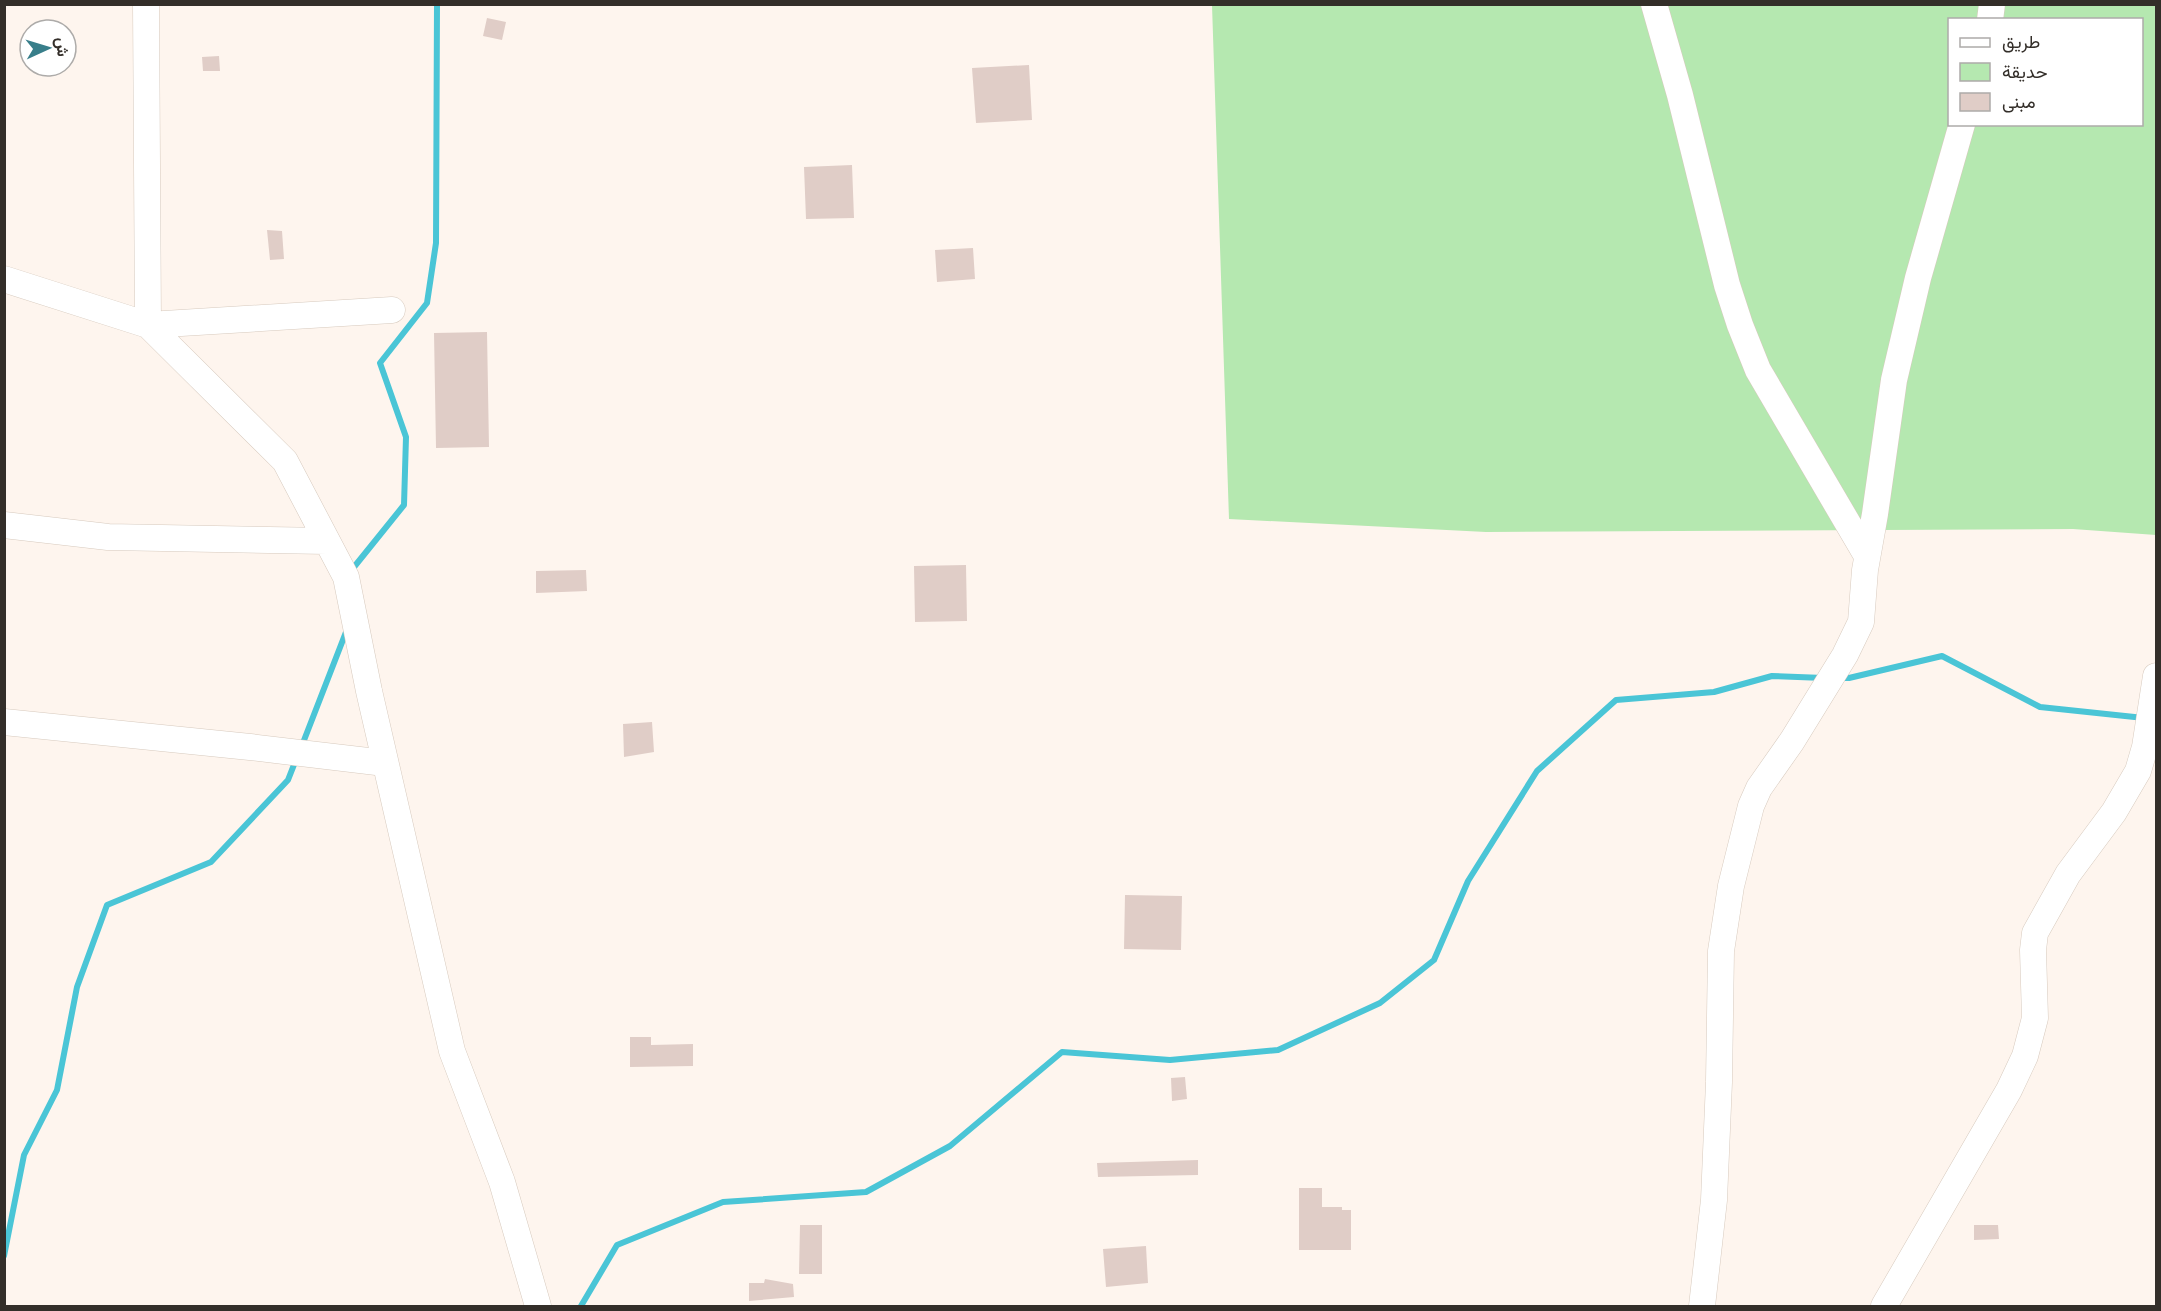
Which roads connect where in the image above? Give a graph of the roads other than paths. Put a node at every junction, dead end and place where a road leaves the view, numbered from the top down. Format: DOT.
graph roads {
  1 [pos="146,4"];
  2 [pos="1654,4"];
  3 [pos="1961,126"];
  4 [pos="4,279"];
  5 [pos="392,310"];
  6 [pos="148,325"];
  7 [pos="4,525"];
  8 [pos="327,541"];
  9 [pos="1867,556"];
  10 [pos="2157,676"];
  11 [pos="4,722"];
  12 [pos="386,763"];
  13 [pos="538,1306"];
  14 [pos="1702,1306"];
  15 [pos="1884,1306"];
  1 -- 6 [label="street"];
  2 -- 9 [label="street"];
  3 -- 9 [label="street"];
  4 -- 6 [label="street"];
  5 -- 6 [label="street"];
  6 -- 8 [label="street"];
  7 -- 8 [label="street"];
  8 -- 12 [label="street"];
  9 -- 14 [label="street"];
  10 -- 15 [label="street"];
  11 -- 12 [label="street"];
  12 -- 13 [label="street"];
}
